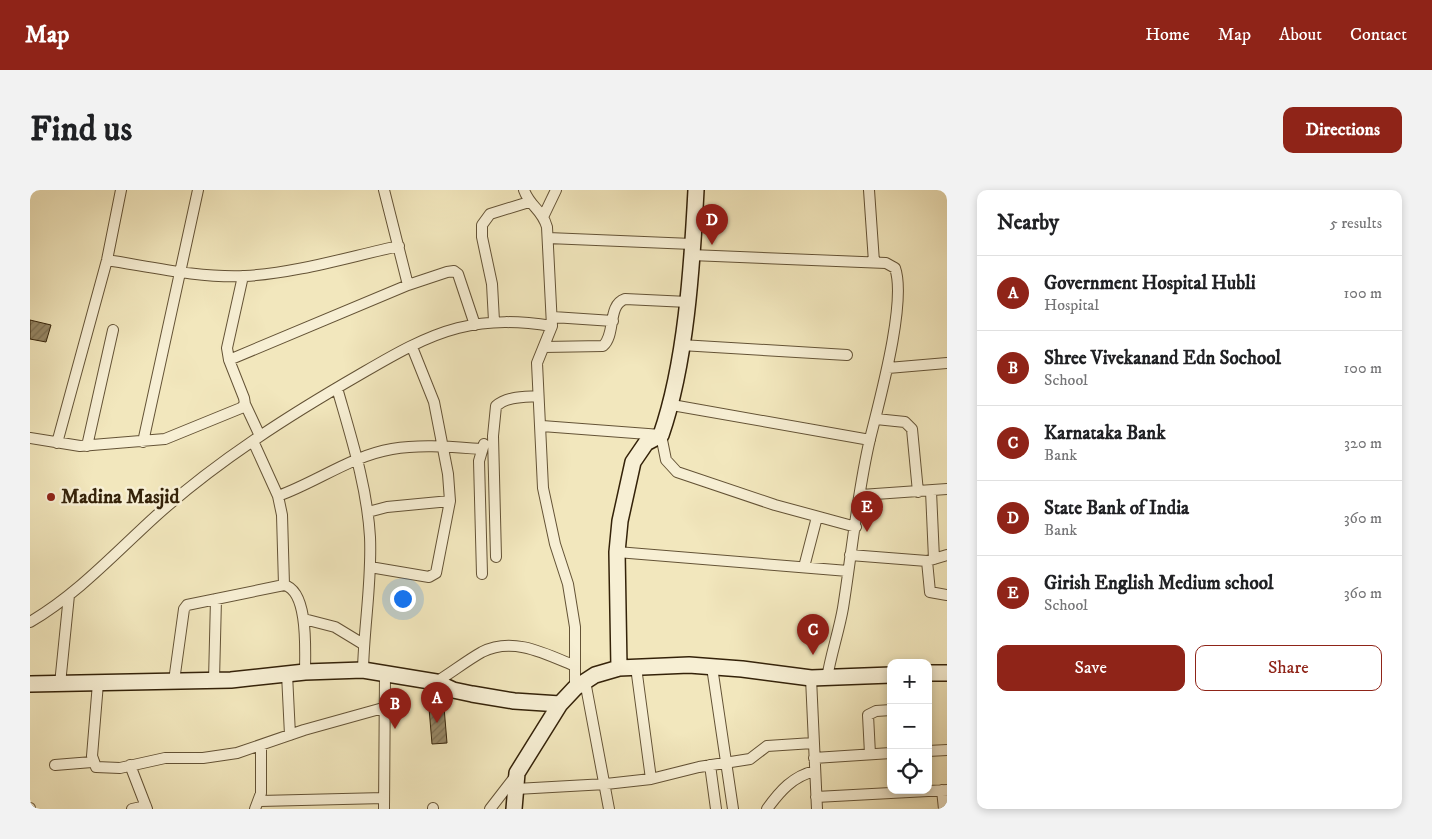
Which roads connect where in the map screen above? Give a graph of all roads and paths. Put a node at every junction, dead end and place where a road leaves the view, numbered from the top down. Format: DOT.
graph roads {
  1 [pos="120,190"];
  2 [pos="198,190"];
  3 [pos="384,190"];
  4 [pos="524,190"];
  5 [pos="556,190"];
  6 [pos="696,190"];
  7 [pos="869,190"];
  8 [pos="529,202"];
  9 [pos="544,215"];
  10 [pos="548,238"];
  11 [pos="399,246"];
  12 [pos="692,250"];
  13 [pos="107,260"];
  14 [pos="874,262"];
  15 [pos="180,271"];
  16 [pos="243,276"];
  17 [pos="408,285"];
  18 [pos="688,302"];
  19 [pos="494,321"];
  20 [pos="552,321"];
  21 [pos="613,321"];
  22 [pos="475,325"];
  23 [pos="113,330"];
  24 [pos="681,345"];
  25 [pos="412,346"];
  26 [pos="544,347"];
  27 [pos="847,355"];
  28 [pos="229,360"];
  29 [pos="947,363"];
  30 [pos="888,368"];
  31 [pos="337,388"];
  32 [pos="538,396"];
  33 [pos="245,404"];
  34 [pos="672,405"];
  35 [pos="876,419"];
  36 [pos="542,426"];
  37 [pos="661,435"];
  38 [pos="493,436"];
  39 [pos="30,438"];
  40 [pos="257,438"];
  41 [pos="870,440"];
  42 [pos="143,442"];
  43 [pos="56,443"];
  44 [pos="87,446"];
  45 [pos="441,447"];
  46 [pos="481,449"];
  47 [pos="357,460"];
  48 [pos="947,489"];
  49 [pos="931,491"];
  50 [pos="918,492"];
  51 [pos="861,495"];
  52 [pos="278,496"];
  53 [pos="450,501"];
  54 [pos="368,512"];
  55 [pos="817,517"];
  56 [pos="856,528"];
  57 [pos="617,552"];
  58 [pos="850,555"];
  59 [pos="947,555"];
  60 [pos="496,557"];
  61 [pos="931,560"];
  62 [pos="370,566"];
  63 [pos="804,567"];
  64 [pos="848,571"];
  65 [pos="482,574"];
  66 [pos="284,585"];
  67 [pos="69,595"];
  68 [pos="947,595"];
  69 [pos="216,599"];
  70 [pos="304,619"];
  71 [pos="30,622"];
  72 [pos="363,644"];
  73 [pos="575,666"];
  74 [pos="712,666"];
  75 [pos="636,667"];
  76 [pos="619,668"];
  77 [pos="363,670"];
  78 [pos="305,672"];
  79 [pos="932,673"];
  80 [pos="947,673"];
  81 [pos="287,674"];
  82 [pos="385,674"];
  83 [pos="887,675"];
  84 [pos="811,678"];
  85 [pos="827,678"];
  86 [pos="214,680"];
  87 [pos="174,681"];
  88 [pos="436,682"];
  89 [pos="98,683"];
  90 [pos="30,684"];
  91 [pos="60,684"];
  92 [pos="580,685"];
  93 [pos="560,704"];
  94 [pos="383,708"];
  95 [pos="887,710"];
  96 [pos="290,735"];
  97 [pos="814,743"];
  98 [pos="261,746"];
  99 [pos="947,750"];
  100 [pos="932,751"];
  101 [pos="887,753"];
  102 [pos="870,754"];
  103 [pos="814,758"];
  104 [pos="92,762"];
  105 [pos="726,762"];
  106 [pos="55,765"];
  107 [pos="130,765"];
  108 [pos="710,765"];
  109 [pos="815,771"];
  110 [pos="518,773"];
  111 [pos="651,779"];
  112 [pos="606,784"];
  113 [pos="516,789"];
  114 [pos="944,790"];
  115 [pos="816,797"];
  116 [pos="384,804"];
  117 [pos="258,805"];
  118 [pos="146,807"];
  119 [pos="132,809"];
  120 [pos="490,809"];
  121 [pos="514,809"];
  122 [pos="609,809"];
  123 [pos="716,809"];
  124 [pos="733,809"];
  125 [pos="767,809"];
  126 [pos="817,809"];
  127 [pos="944,809"];
  1 -- 13 [label="street"];
  2 -- 15 [label="street"];
  3 -- 11 [label="street"];
  4 -- 8 [label="street"];
  5 -- 9 [label="street"];
  6 -- 12 [label="main road"];
  7 -- 14 [label="street"];
  8 -- 9 [label="street"];
  8 -- 19 [label="street"];
  9 -- 10 [label="street"];
  10 -- 12 [label="street"];
  10 -- 20 [label="street"];
  11 -- 16 [label="street"];
  11 -- 17 [label="street"];
  12 -- 14 [label="street"];
  12 -- 18 [label="main road"];
  13 -- 15 [label="street"];
  13 -- 43 [label="street"];
  14 -- 30 [label="street"];
  15 -- 16 [label="street"];
  15 -- 42 [label="street"];
  16 -- 28 [label="street"];
  17 -- 22 [label="street"];
  17 -- 28 [label="street"];
  18 -- 21 [label="street"];
  18 -- 24 [label="main road"];
  19 -- 20 [label="street"];
  19 -- 22 [label="street"];
  20 -- 21 [label="street"];
  20 -- 26 [label="street"];
  21 -- 26 [label="street"];
  22 -- 25 [label="street"];
  23 -- 44 [label="street"];
  24 -- 27 [label="street"];
  24 -- 34 [label="main road"];
  25 -- 31 [label="street"];
  25 -- 45 [label="street"];
  26 -- 32 [label="street"];
  28 -- 33 [label="street"];
  29 -- 30 [label="street"];
  30 -- 35 [label="street"];
  31 -- 40 [label="street"];
  31 -- 47 [label="street"];
  32 -- 36 [label="street"];
  32 -- 38 [label="street"];
  33 -- 40 [label="street"];
  33 -- 42 [label="street"];
  34 -- 37 [label="main road"];
  34 -- 41 [label="street"];
  35 -- 41 [label="street"];
  35 -- 50 [label="street"];
  36 -- 37 [label="street"];
  36 -- 73 [label="street"];
  37 -- 55 [label="street"];
  37 -- 57 [label="main road"];
  38 -- 46 [label="street"];
  38 -- 60 [label="street"];
  39 -- 43 [label="street"];
  40 -- 52 [label="street"];
  40 -- 67 [label="street"];
  41 -- 51 [label="street"];
  42 -- 44 [label="street"];
  43 -- 44 [label="street"];
  45 -- 46 [label="street"];
  45 -- 47 [label="street"];
  45 -- 53 [label="street"];
  46 -- 65 [label="street"];
  47 -- 52 [label="street"];
  47 -- 54 [label="street"];
  48 -- 49 [label="street"];
  49 -- 50 [label="street"];
  49 -- 61 [label="street"];
  50 -- 51 [label="street"];
  51 -- 56 [label="street"];
  52 -- 66 [label="street"];
  53 -- 54 [label="street"];
  53 -- 62 [label="street"];
  54 -- 62 [label="street"];
  55 -- 56 [label="street"];
  55 -- 63 [label="street"];
  56 -- 58 [label="street"];
  57 -- 63 [label="street"];
  57 -- 76 [label="main road"];
  58 -- 61 [label="street"];
  58 -- 64 [label="street"];
  59 -- 61 [label="street"];
  61 -- 68 [label="street"];
  62 -- 72 [label="street"];
  63 -- 64 [label="street"];
  64 -- 85 [label="street"];
  66 -- 69 [label="street"];
  66 -- 70 [label="street"];
  67 -- 71 [label="street"];
  67 -- 91 [label="street"];
  69 -- 86 [label="street"];
  69 -- 87 [label="street"];
  70 -- 72 [label="street"];
  70 -- 78 [label="street"];
  72 -- 77 [label="street"];
  73 -- 88 [label="street"];
  73 -- 92 [label="street"];
  74 -- 75 [label="main road"];
  74 -- 84 [label="main road"];
  74 -- 105 [label="street"];
  75 -- 76 [label="main road"];
  75 -- 111 [label="street"];
  76 -- 92 [label="main road"];
  77 -- 78 [label="main road"];
  77 -- 82 [label="main road"];
  78 -- 81 [label="main road"];
  79 -- 80 [label="main road"];
  81 -- 86 [label="main road"];
  81 -- 96 [label="street"];
  82 -- 88 [label="main road"];
  82 -- 94 [label="street"];
  83 -- 85 [label="main road"];
  84 -- 85 [label="main road"];
  84 -- 97 [label="street"];
  86 -- 87 [label="main road"];
  87 -- 89 [label="main road"];
  88 -- 93 [label="main road"];
  89 -- 91 [label="main road"];
  89 -- 104 [label="street"];
  90 -- 91 [label="main road"];
  92 -- 93 [label="main road"];
  92 -- 112 [label="street"];
  93 -- 110 [label="main road"];
  94 -- 96 [label="street"];
  94 -- 116 [label="street"];
  95 -- 102 [label="street"];
  96 -- 98 [label="street"];
  97 -- 103 [label="street"];
  97 -- 105 [label="street"];
  98 -- 107 [label="street"];
  98 -- 117 [label="street"];
  99 -- 100 [label="street"];
  101 -- 102 [label="street"];
  102 -- 103 [label="street"];
  103 -- 109 [label="street"];
  104 -- 106 [label="street"];
  104 -- 107 [label="street"];
  105 -- 108 [label="street"];
  105 -- 124 [label="street"];
  107 -- 118 [label="street"];
  108 -- 111 [label="street"];
  108 -- 123 [label="street"];
  109 -- 115 [label="street"];
  109 -- 125 [label="street"];
  110 -- 113 [label="main road"];
  110 -- 120 [label="street"];
  111 -- 112 [label="street"];
  112 -- 113 [label="street"];
  112 -- 122 [label="street"];
  113 -- 121 [label="main road"];
  114 -- 115 [label="street"];
  114 -- 127 [label="street"];
  115 -- 126 [label="street"];
  116 -- 117 [label="street"];
  118 -- 119 [label="street"];
}
